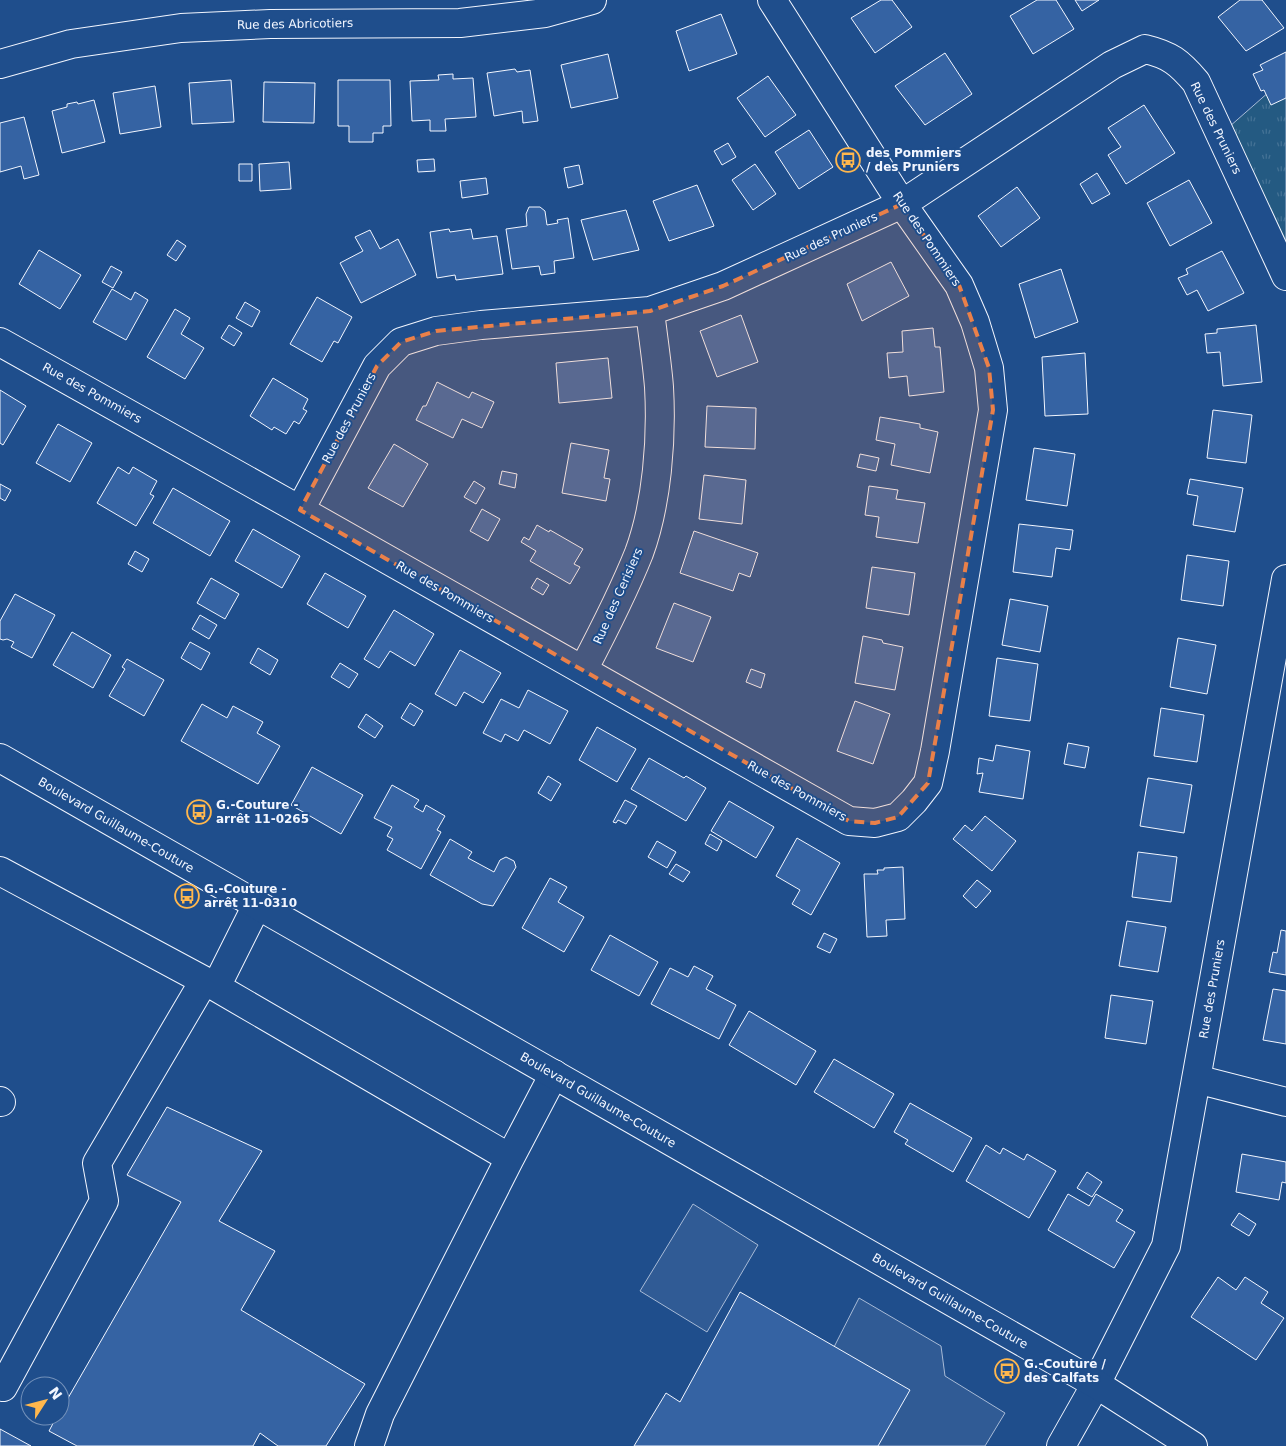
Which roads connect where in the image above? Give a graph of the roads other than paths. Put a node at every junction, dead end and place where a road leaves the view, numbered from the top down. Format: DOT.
graph roads {
  1 [pos="592,0"];
  2 [pos="772,0"];
  3 [pos="0,64"];
  4 [pos="902,204"];
  5 [pos="1286,276"];
  6 [pos="650,312"];
  7 [pos="0,342"];
  8 [pos="300,510"];
  9 [pos="1286,579"];
  10 [pos="583,670"];
  11 [pos="0,758"];
  12 [pos="0,871"];
  13 [pos="257,905"];
  14 [pos="210,984"];
  15 [pos="554,1074"];
  16 [pos="1196,1079"];
  17 [pos="1286,1102"];
  18 [pos="510,1158"];
  19 [pos="1096,1384"];
  20 [pos="3,1387"];
  21 [pos="369,1446"];
  22 [pos="1061,1446"];
  23 [pos="1193,1446"];
  1 -- 3 [label="street, Rue des Abricotiers"];
  2 -- 4 [label="street, Rue des Pommiers"];
  4 -- 5 [label="street, Rue des Pruniers"];
  4 -- 6 [label="street, Rue des Pruniers"];
  4 -- 10 [label="street, Rue des Pommiers"];
  6 -- 8 [label="street, Rue des Pruniers"];
  6 -- 10 [label="street, Rue des Cerisiers"];
  7 -- 8 [label="street, Rue des Pommiers"];
  8 -- 10 [label="street, Rue des Pommiers"];
  9 -- 16 [label="street, Rue des Pruniers"];
  11 -- 13 [label="street, Boulevard Guillaume-Couture"];
  12 -- 14 [label="street"];
  13 -- 14 [label="street"];
  13 -- 15 [label="street, Boulevard Guillaume-Couture"];
  14 -- 18 [label="street"];
  14 -- 20 [label="street"];
  15 -- 18 [label="street"];
  15 -- 19 [label="street, Boulevard Guillaume-Couture"];
  16 -- 17 [label="street"];
  16 -- 19 [label="street, Rue des Pruniers"];
  18 -- 21 [label="street"];
  19 -- 22 [label="street, Rue des Pruniers"];
  19 -- 23 [label="street, Boulevard Guillaume-Couture"];
}
